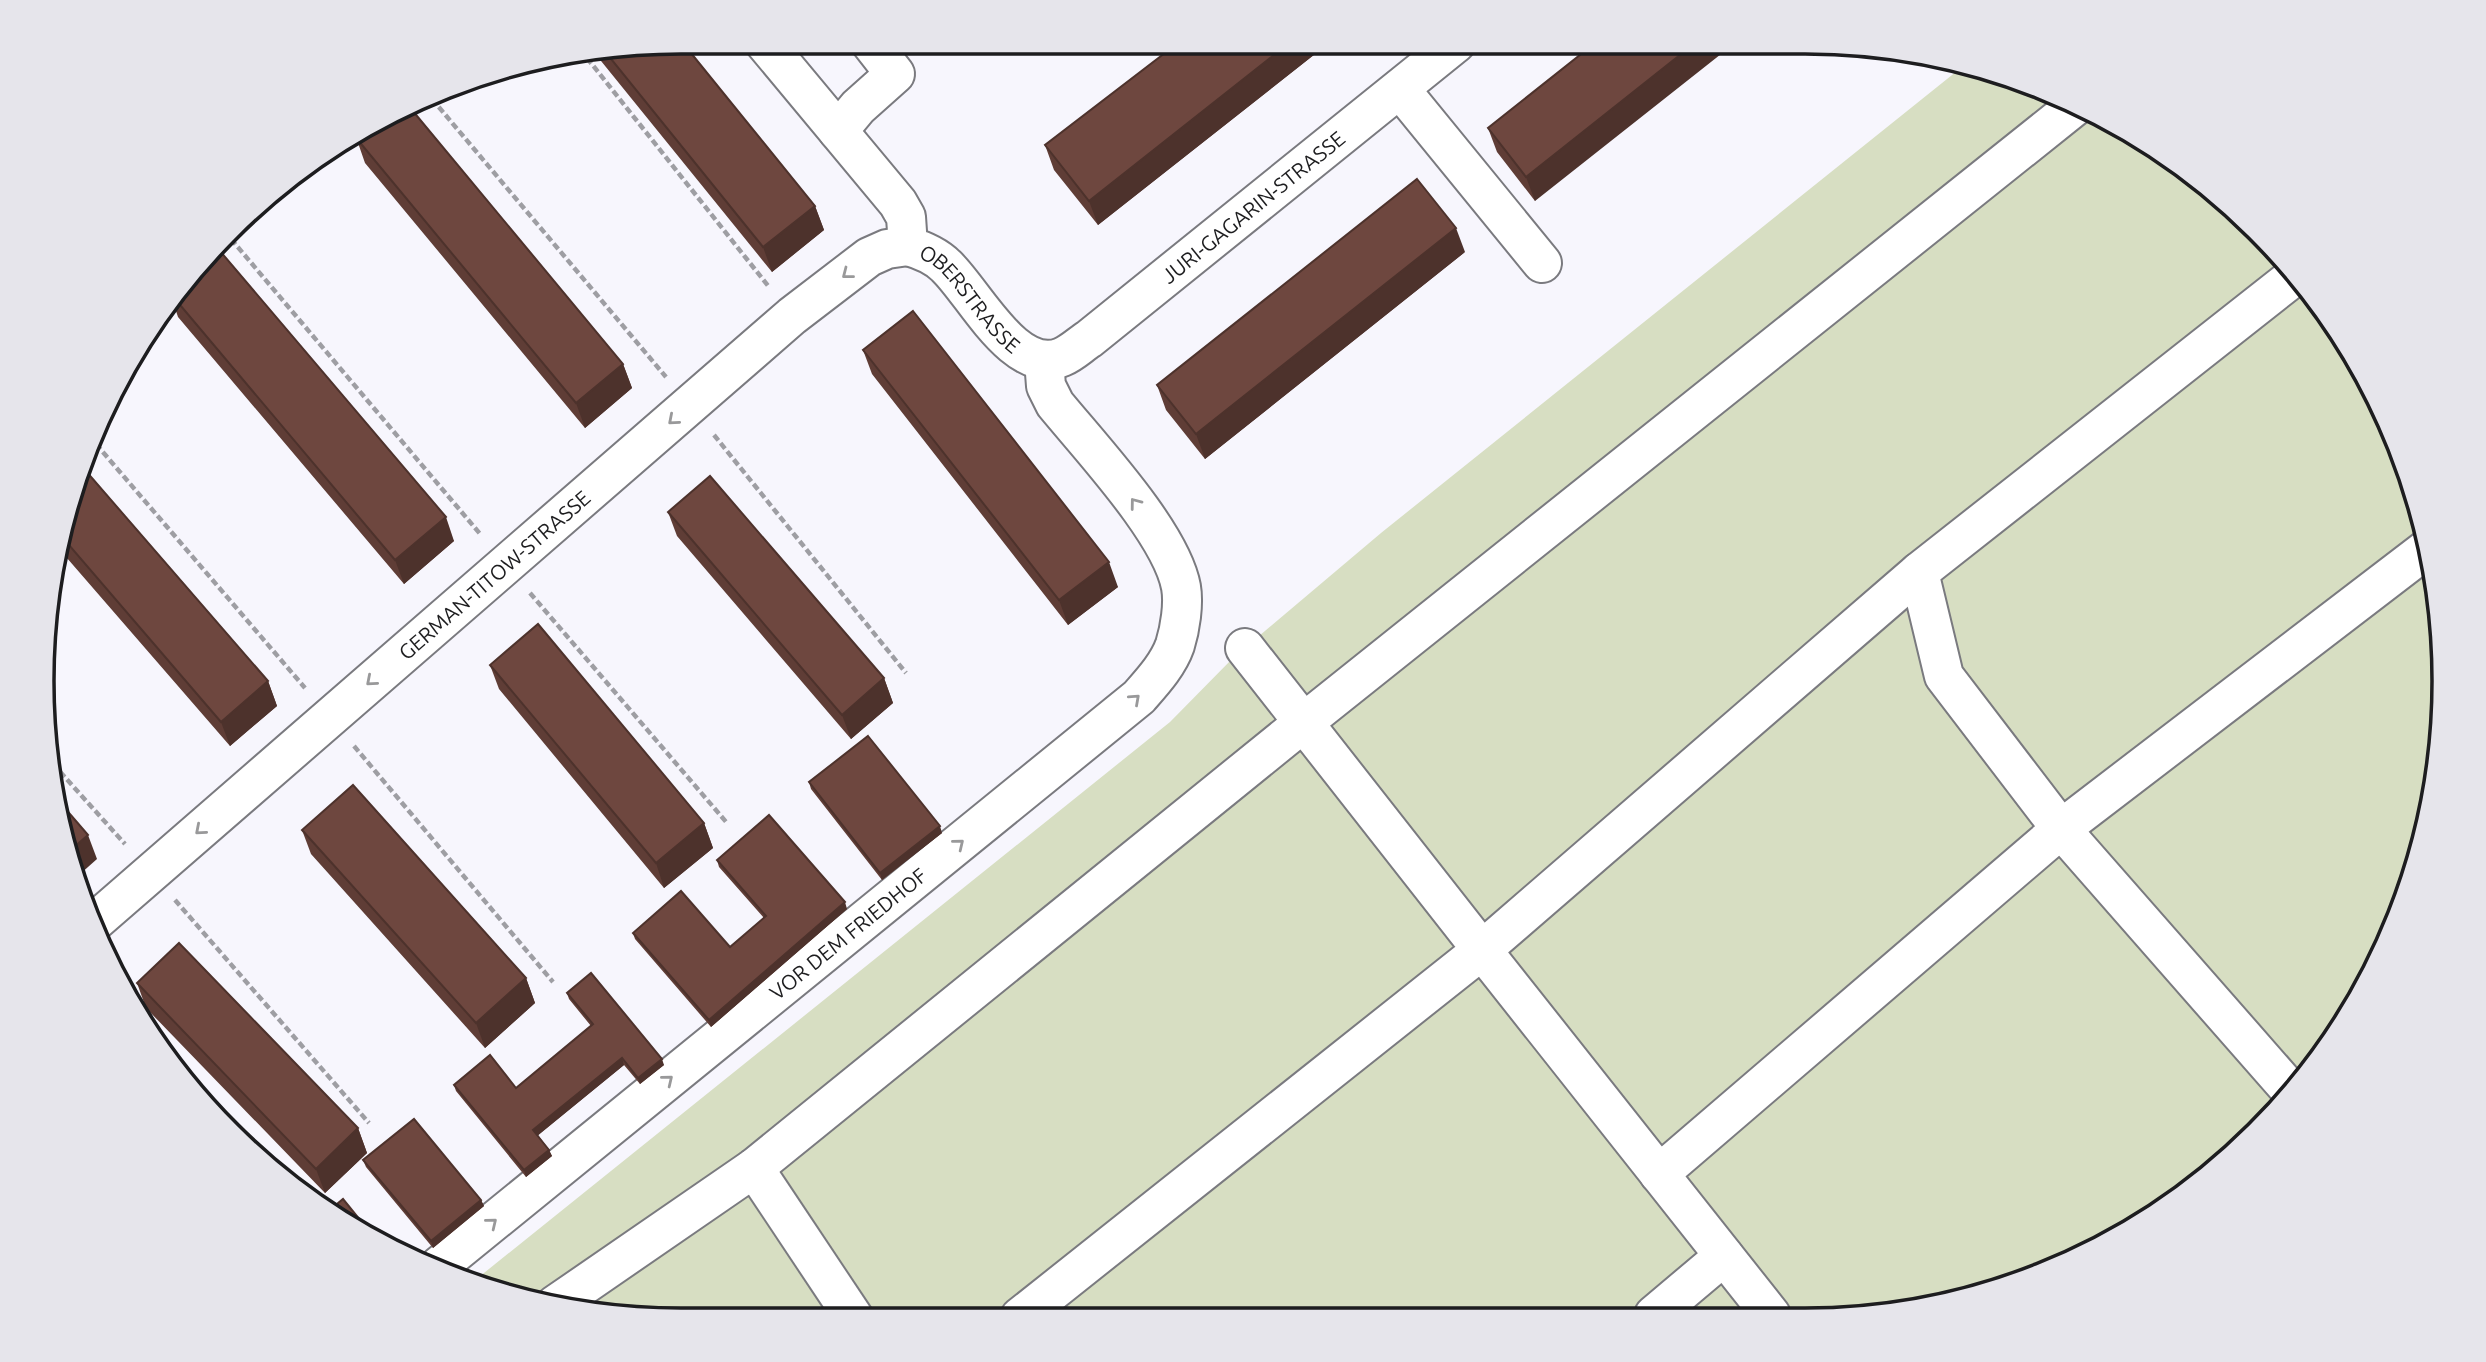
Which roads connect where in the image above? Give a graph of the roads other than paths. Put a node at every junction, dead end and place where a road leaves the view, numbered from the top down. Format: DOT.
graph roads {
  1 [pos="774,54"];
  2 [pos="879,54"];
  3 [pos="1433,54"];
  4 [pos="1400,89"];
  5 [pos="2067,112"];
  6 [pos="838,131"];
  7 [pos="908,246"];
  8 [pos="1542,263"];
  9 [pos="2287,282"];
  10 [pos="1044,360"];
  11 [pos="2419,555"];
  12 [pos="1173,559"];
  13 [pos="1919,572"];
  14 [pos="1245,648"];
  15 [pos="1303,723"];
  16 [pos="2061,829"];
  17 [pos="100,916"];
  18 [pos="1482,950"];
  19 [pos="2285,1084"];
  20 [pos="754,1168"];
  21 [pos="1659,1174"];
  22 [pos="1724,1256"];
  23 [pos="445,1261"];
  24 [pos="566,1297"];
  25 [pos="847,1308"];
  26 [pos="1031,1308"];
  27 [pos="1662,1308"];
  28 [pos="1765,1308"];
  1 -- 6 [label="street, OBERSTRASSE"];
  2 -- 6 [label="street"];
  3 -- 4 [label="street, JURI-GAGARIN-STRASSE"];
  4 -- 8 [label="street"];
  4 -- 10 [label="street, JURI-GAGARIN-STRASSE"];
  5 -- 15 [label="street"];
  6 -- 7 [label="street, OBERSTRASSE"];
  7 -- 10 [label="street, OBERSTRASSE"];
  7 -- 17 [label="street, GERMAN-TITOW-STRASSE, one-way"];
  9 -- 13 [label="street"];
  12 -- 10 [label="street, OBERSTRASSE, one-way"];
  11 -- 16 [label="street"];
  23 -- 12 [label="street, VOR DEM FRIEDHOF, one-way"];
  13 -- 16 [label="street"];
  13 -- 18 [label="street"];
  14 -- 15 [label="street"];
  15 -- 18 [label="street"];
  15 -- 20 [label="street"];
  16 -- 19 [label="street"];
  16 -- 21 [label="street"];
  18 -- 21 [label="street"];
  18 -- 26 [label="street"];
  20 -- 24 [label="street"];
  20 -- 25 [label="street"];
  21 -- 22 [label="street"];
  22 -- 27 [label="street"];
  22 -- 28 [label="street"];
}
